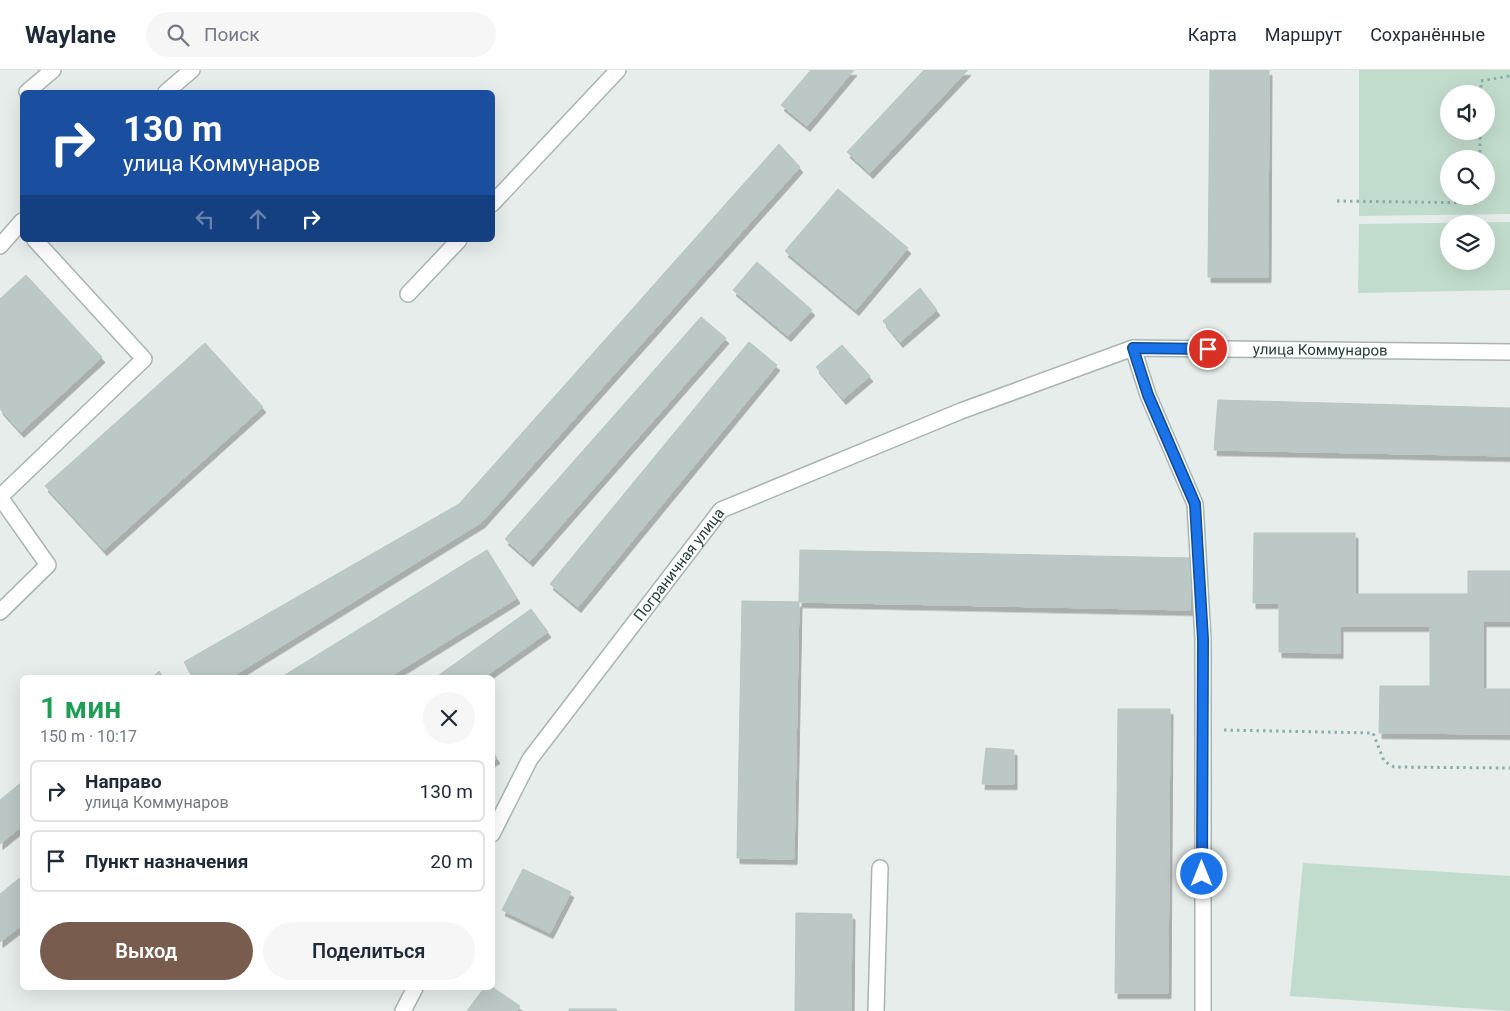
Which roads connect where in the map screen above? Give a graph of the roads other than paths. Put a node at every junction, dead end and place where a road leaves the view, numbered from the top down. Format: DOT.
graph roads {
  1 [pos="53,70"];
  2 [pos="192,70"];
  3 [pos="618,70"];
  4 [pos="29,90"];
  5 [pos="168,90"];
  6 [pos="495,201"];
  7 [pos="20,226"];
  8 [pos="36,242"];
  9 [pos="457,242"];
  10 [pos="0,246"];
  11 [pos="408,294"];
  12 [pos="1133,348"];
  13 [pos="1510,352"];
  14 [pos="961,411"];
  15 [pos="0,497"];
  16 [pos="0,612"];
  17 [pos="495,828"];
  18 [pos="880,868"];
  19 [pos="414,990"];
  20 [pos="403,1011"];
  21 [pos="876,1011"];
  22 [pos="1203,1011"];
  1 -- 4 [label="street"];
  2 -- 5 [label="street"];
  3 -- 6 [label="street"];
  7 -- 10 [label="street"];
  8 -- 15 [label="street"];
  9 -- 11 [label="street"];
  12 -- 13 [label="street, улица Коммунаров"];
  12 -- 14 [label="street, улица Коммунаров"];
  12 -- 22 [label="street"];
  14 -- 17 [label="street, Пограничная улица"];
  15 -- 16 [label="street"];
  18 -- 21 [label="street"];
  19 -- 20 [label="street"];
}
